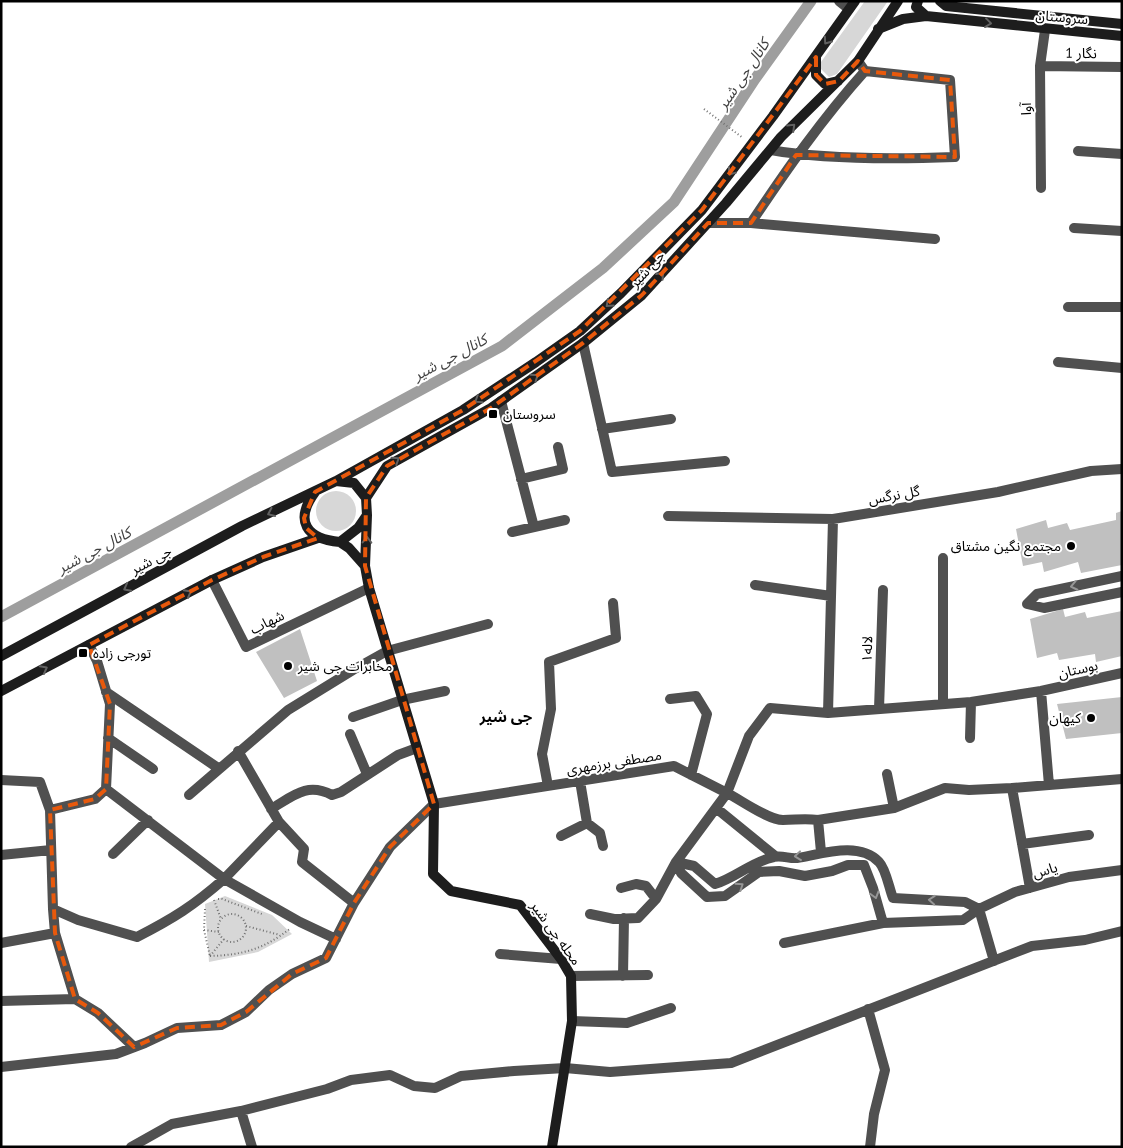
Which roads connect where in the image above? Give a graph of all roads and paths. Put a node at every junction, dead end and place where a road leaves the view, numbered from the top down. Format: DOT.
graph roads {
  1 [pos="839,1"];
  2 [pos="898,1"];
  3 [pos="918,1"];
  4 [pos="943,4"];
  5 [pos="852,5"];
  6 [pos="926,16"];
  7 [pos="1122,24"];
  8 [pos="877,29"];
  9 [pos="1046,30"];
  10 [pos="1122,36"];
  11 [pos="816,57"];
  12 [pos="858,61"];
  13 [pos="1040,66"];
  14 [pos="1122,67"];
  15 [pos="865,71"];
  16 [pos="839,81"];
  17 [pos="704,108"];
  18 [pos="745,139"];
  19 [pos="771,150"];
  20 [pos="1078,151"];
  21 [pos="1122,154"];
  22 [pos="796,155"];
  23 [pos="1041,188"];
  24 [pos="708,222"];
  25 [pos="752,223"];
  26 [pos="1074,228"];
  27 [pos="1122,231"];
  28 [pos="934,239"];
  29 [pos="1068,307"];
  30 [pos="1122,307"];
  31 [pos="582,343"];
  32 [pos="1058,362"];
  33 [pos="1122,368"];
  34 [pos="501,401"];
  35 [pos="671,418"];
  36 [pos="602,429"];
  37 [pos="558,447"];
  38 [pos="725,461"];
  39 [pos="1122,469"];
  40 [pos="522,479"];
  41 [pos="336,481"];
  42 [pos="316,492"];
  43 [pos="366,498"];
  44 [pos="367,515"];
  45 [pos="668,516"];
  46 [pos="833,519"];
  47 [pos="565,520"];
  48 [pos="534,527"];
  49 [pos="512,532"];
  50 [pos="318,538"];
  51 [pos="340,542"];
  52 [pos="943,558"];
  53 [pos="365,566"];
  54 [pos="1122,576"];
  55 [pos="212,580"];
  56 [pos="755,585"];
  57 [pos="368,588"];
  58 [pos="883,590"];
  59 [pos="1122,592"];
  60 [pos="831,596"];
  61 [pos="613,603"];
  62 [pos="488,624"];
  63 [pos="89,645"];
  64 [pos="387,651"];
  65 [pos="1,656"];
  66 [pos="1122,673"];
  67 [pos="1,691"];
  68 [pos="445,691"];
  69 [pos="106,692"];
  70 [pos="1041,692"];
  71 [pos="670,699"];
  72 [pos="402,700"];
  73 [pos="971,702"];
  74 [pos="943,703"];
  75 [pos="879,709"];
  76 [pos="828,713"];
  77 [pos="353,717"];
  78 [pos="350,734"];
  79 [pos="108,738"];
  80 [pos="970,738"];
  81 [pos="417,748"];
  82 [pos="238,750"];
  83 [pos="218,768"];
  84 [pos="153,769"];
  85 [pos="367,774"];
  86 [pos="887,774"];
  87 [pos="691,775"];
  88 [pos="1122,779"];
  89 [pos="1,780"];
  90 [pos="580,781"];
  91 [pos="1049,785"];
  92 [pos="548,786"];
  93 [pos="1012,788"];
  94 [pos="106,789"];
  95 [pos="727,793"];
  96 [pos="189,795"];
  97 [pos="434,804"];
  98 [pos="716,808"];
  99 [pos="894,808"];
  100 [pos="271,809"];
  101 [pos="50,810"];
  102 [pos="148,820"];
  103 [pos="818,820"];
  104 [pos="279,822"];
  105 [pos="587,823"];
  106 [pos="1089,835"];
  107 [pos="561,836"];
  108 [pos="1022,844"];
  109 [pos="603,846"];
  110 [pos="51,850"];
  111 [pos="821,852"];
  112 [pos="113,854"];
  113 [pos="1,855"];
  114 [pos="776,856"];
  115 [pos="676,862"];
  116 [pos="1122,870"];
  117 [pos="224,879"];
  118 [pos="621,888"];
  119 [pos="1030,888"];
  120 [pos="656,899"];
  121 [pos="354,903"];
  122 [pos="206,906"];
  123 [pos="53,909"];
  124 [pos="979,909"];
  125 [pos="590,914"];
  126 [pos="269,917"];
  127 [pos="624,918"];
  128 [pos="221,919"];
  129 [pos="883,923"];
  130 [pos="284,924"];
  131 [pos="296,925"];
  132 [pos="246,926"];
  133 [pos="204,930"];
  134 [pos="1122,931"];
  135 [pos="219,932"];
  136 [pos="55,933"];
  137 [pos="281,935"];
  138 [pos="224,939"];
  139 [pos="336,939"];
  140 [pos="1,943"];
  141 [pos="784,944"];
  142 [pos="500,954"];
  143 [pos="210,956"];
  144 [pos="561,958"];
  145 [pos="994,961"];
  146 [pos="648,975"];
  147 [pos="571,976"];
  148 [pos="623,976"];
  149 [pos="75,999"];
  150 [pos="1,1000"];
  151 [pos="671,1008"];
  152 [pos="868,1008"];
  153 [pos="572,1021"];
  154 [pos="134,1047"];
  155 [pos="1,1067"];
  156 [pos="565,1068"];
  157 [pos="241,1111"];
  158 [pos="131,1147"];
  159 [pos="252,1147"];
  160 [pos="552,1147"];
  161 [pos="870,1147"];
  1 -- 5 [label="street"];
  2 -- 8 [label="main road, جی شیر"];
  3 -- 6 [label="main road"];
  4 -- 7 [label="main road, سروستان"];
  5 -- 11 [label="main road, جی شیر, one-way"];
  6 -- 8 [label="main road, سروستان"];
  6 -- 9 [label="main road, سروستان, one-way"];
  8 -- 12 [label="main road, جی شیر"];
  9 -- 10 [label="main road, سروستان"];
  9 -- 13 [label="street, آوا"];
  11 -- 16 [label="main road"];
  11 -- 41 [label="main road, جی شیر, one-way"];
  12 -- 15 [label="street"];
  12 -- 16 [label="main road, جی شیر"];
  13 -- 14 [label="street, نگار 1"];
  13 -- 23 [label="street, آوا"];
  15 -- 22 [label="street"];
  15 -- 22 [label="street"];
  19 -- 16 [label="main road, جی شیر, one-way"];
  17 -- 18 [label="path"];
  19 -- 22 [label="street"];
  19 -- 24 [label="main road, جی شیر"];
  20 -- 21 [label="street"];
  22 -- 25 [label="street"];
  24 -- 25 [label="street"];
  31 -- 24 [label="main road, جی شیر, one-way"];
  25 -- 28 [label="street"];
  26 -- 27 [label="street"];
  29 -- 30 [label="street"];
  34 -- 31 [label="main road, جی شیر, one-way"];
  31 -- 36 [label="street"];
  32 -- 33 [label="street"];
  34 -- 40 [label="street"];
  43 -- 34 [label="main road, جی شیر, one-way"];
  35 -- 36 [label="street"];
  36 -- 38 [label="street"];
  37 -- 40 [label="street"];
  39 -- 46 [label="street, گل نرگس"];
  40 -- 48 [label="street"];
  41 -- 42 [label="main road"];
  41 -- 43 [label="main road"];
  42 -- 50 [label="main road"];
  42 -- 65 [label="main road, جی شیر, one-way"];
  43 -- 44 [label="main road"];
  44 -- 51 [label="main road"];
  53 -- 44 [label="main road, محله جی شیر, one-way"];
  45 -- 46 [label="street, گل نرگس"];
  46 -- 60 [label="street"];
  47 -- 48 [label="street"];
  48 -- 49 [label="street"];
  50 -- 51 [label="main road"];
  50 -- 55 [label="main road"];
  51 -- 53 [label="main road"];
  52 -- 74 [label="street"];
  53 -- 57 [label="main road, محله جی شیر"];
  54 -- 59 [label="street, one-way"];
  55 -- 57 [label="street, شهاب"];
  63 -- 55 [label="main road, one-way"];
  56 -- 60 [label="street"];
  57 -- 64 [label="main road, محله جی شیر"];
  58 -- 75 [label="street, لاله۱"];
  60 -- 76 [label="street"];
  61 -- 92 [label="street"];
  62 -- 64 [label="street"];
  67 -- 63 [label="main road, one-way"];
  63 -- 69 [label="street"];
  64 -- 72 [label="main road, محله جی شیر"];
  64 -- 82 [label="street"];
  66 -- 70 [label="street, بوستان"];
  68 -- 72 [label="street"];
  69 -- 79 [label="street"];
  69 -- 83 [label="street"];
  70 -- 73 [label="street"];
  70 -- 91 [label="street"];
  71 -- 87 [label="street"];
  72 -- 77 [label="street"];
  72 -- 81 [label="main road, محله جی شیر"];
  73 -- 74 [label="street"];
  73 -- 80 [label="street"];
  74 -- 75 [label="street"];
  75 -- 76 [label="street"];
  76 -- 95 [label="street"];
  78 -- 85 [label="street"];
  79 -- 84 [label="street"];
  79 -- 94 [label="street"];
  81 -- 85 [label="street"];
  81 -- 97 [label="main road, محله جی شیر"];
  82 -- 83 [label="street"];
  82 -- 100 [label="street"];
  83 -- 96 [label="street"];
  85 -- 100 [label="street"];
  86 -- 99 [label="street"];
  87 -- 90 [label="street, مصطفی برزمهری"];
  87 -- 95 [label="street, مصطفی برزمهری"];
  88 -- 91 [label="street, مصطفی برزمهری"];
  89 -- 101 [label="street"];
  90 -- 92 [label="street, مصطفی برزمهری"];
  90 -- 105 [label="street"];
  91 -- 93 [label="street, مصطفی برزمهری"];
  92 -- 97 [label="street, مصطفی برزمهری"];
  93 -- 99 [label="street, مصطفی برزمهری"];
  93 -- 108 [label="street"];
  94 -- 101 [label="street"];
  94 -- 102 [label="street"];
  95 -- 98 [label="street"];
  95 -- 103 [label="street, مصطفی برزمهری"];
  97 -- 121 [label="street"];
  97 -- 144 [label="main road, محله جی شیر"];
  98 -- 114 [label="street"];
  98 -- 115 [label="street"];
  99 -- 103 [label="street, مصطفی برزمهری"];
  100 -- 104 [label="street"];
  101 -- 110 [label="street"];
  102 -- 112 [label="street"];
  102 -- 117 [label="street"];
  103 -- 111 [label="street"];
  104 -- 117 [label="street"];
  104 -- 121 [label="street"];
  105 -- 107 [label="street"];
  105 -- 109 [label="street"];
  106 -- 108 [label="street"];
  108 -- 119 [label="street"];
  110 -- 113 [label="street"];
  110 -- 123 [label="street"];
  111 -- 114 [label="street, one-way"];
  124 -- 111 [label="street, one-way"];
  114 -- 115 [label="street"];
  115 -- 120 [label="street"];
  115 -- 129 [label="street, one-way"];
  116 -- 119 [label="street, یاس"];
  117 -- 123 [label="street"];
  117 -- 131 [label="street"];
  118 -- 120 [label="street"];
  119 -- 124 [label="street, یاس"];
  120 -- 127 [label="street"];
  121 -- 139 [label="street"];
  122 -- 133 [label="path"];
  123 -- 136 [label="street"];
  124 -- 129 [label="street, یاس"];
  124 -- 145 [label="street"];
  125 -- 127 [label="street"];
  126 -- 128 [label="path"];
  127 -- 148 [label="street"];
  128 -- 132 [label="path"];
  128 -- 135 [label="path"];
  129 -- 141 [label="street, یاس"];
  130 -- 131 [label="path"];
  131 -- 137 [label="path"];
  131 -- 139 [label="street"];
  132 -- 137 [label="path"];
  132 -- 138 [label="path"];
  133 -- 135 [label="path"];
  133 -- 143 [label="path"];
  134 -- 145 [label="street"];
  135 -- 138 [label="path"];
  136 -- 140 [label="street"];
  136 -- 149 [label="street"];
  137 -- 143 [label="path"];
  138 -- 143 [label="path"];
  139 -- 154 [label="street"];
  142 -- 144 [label="street"];
  144 -- 147 [label="main road, محله جی شیر"];
  145 -- 152 [label="street"];
  146 -- 148 [label="street"];
  147 -- 148 [label="street"];
  147 -- 153 [label="main road, محله جی شیر"];
  149 -- 150 [label="street"];
  149 -- 154 [label="street"];
  151 -- 153 [label="street"];
  152 -- 156 [label="street"];
  152 -- 161 [label="street"];
  153 -- 156 [label="main road, محله جی شیر"];
  154 -- 155 [label="street"];
  156 -- 157 [label="street"];
  156 -- 160 [label="main road, محله جی شیر"];
  157 -- 158 [label="street"];
  157 -- 159 [label="street"];
}
